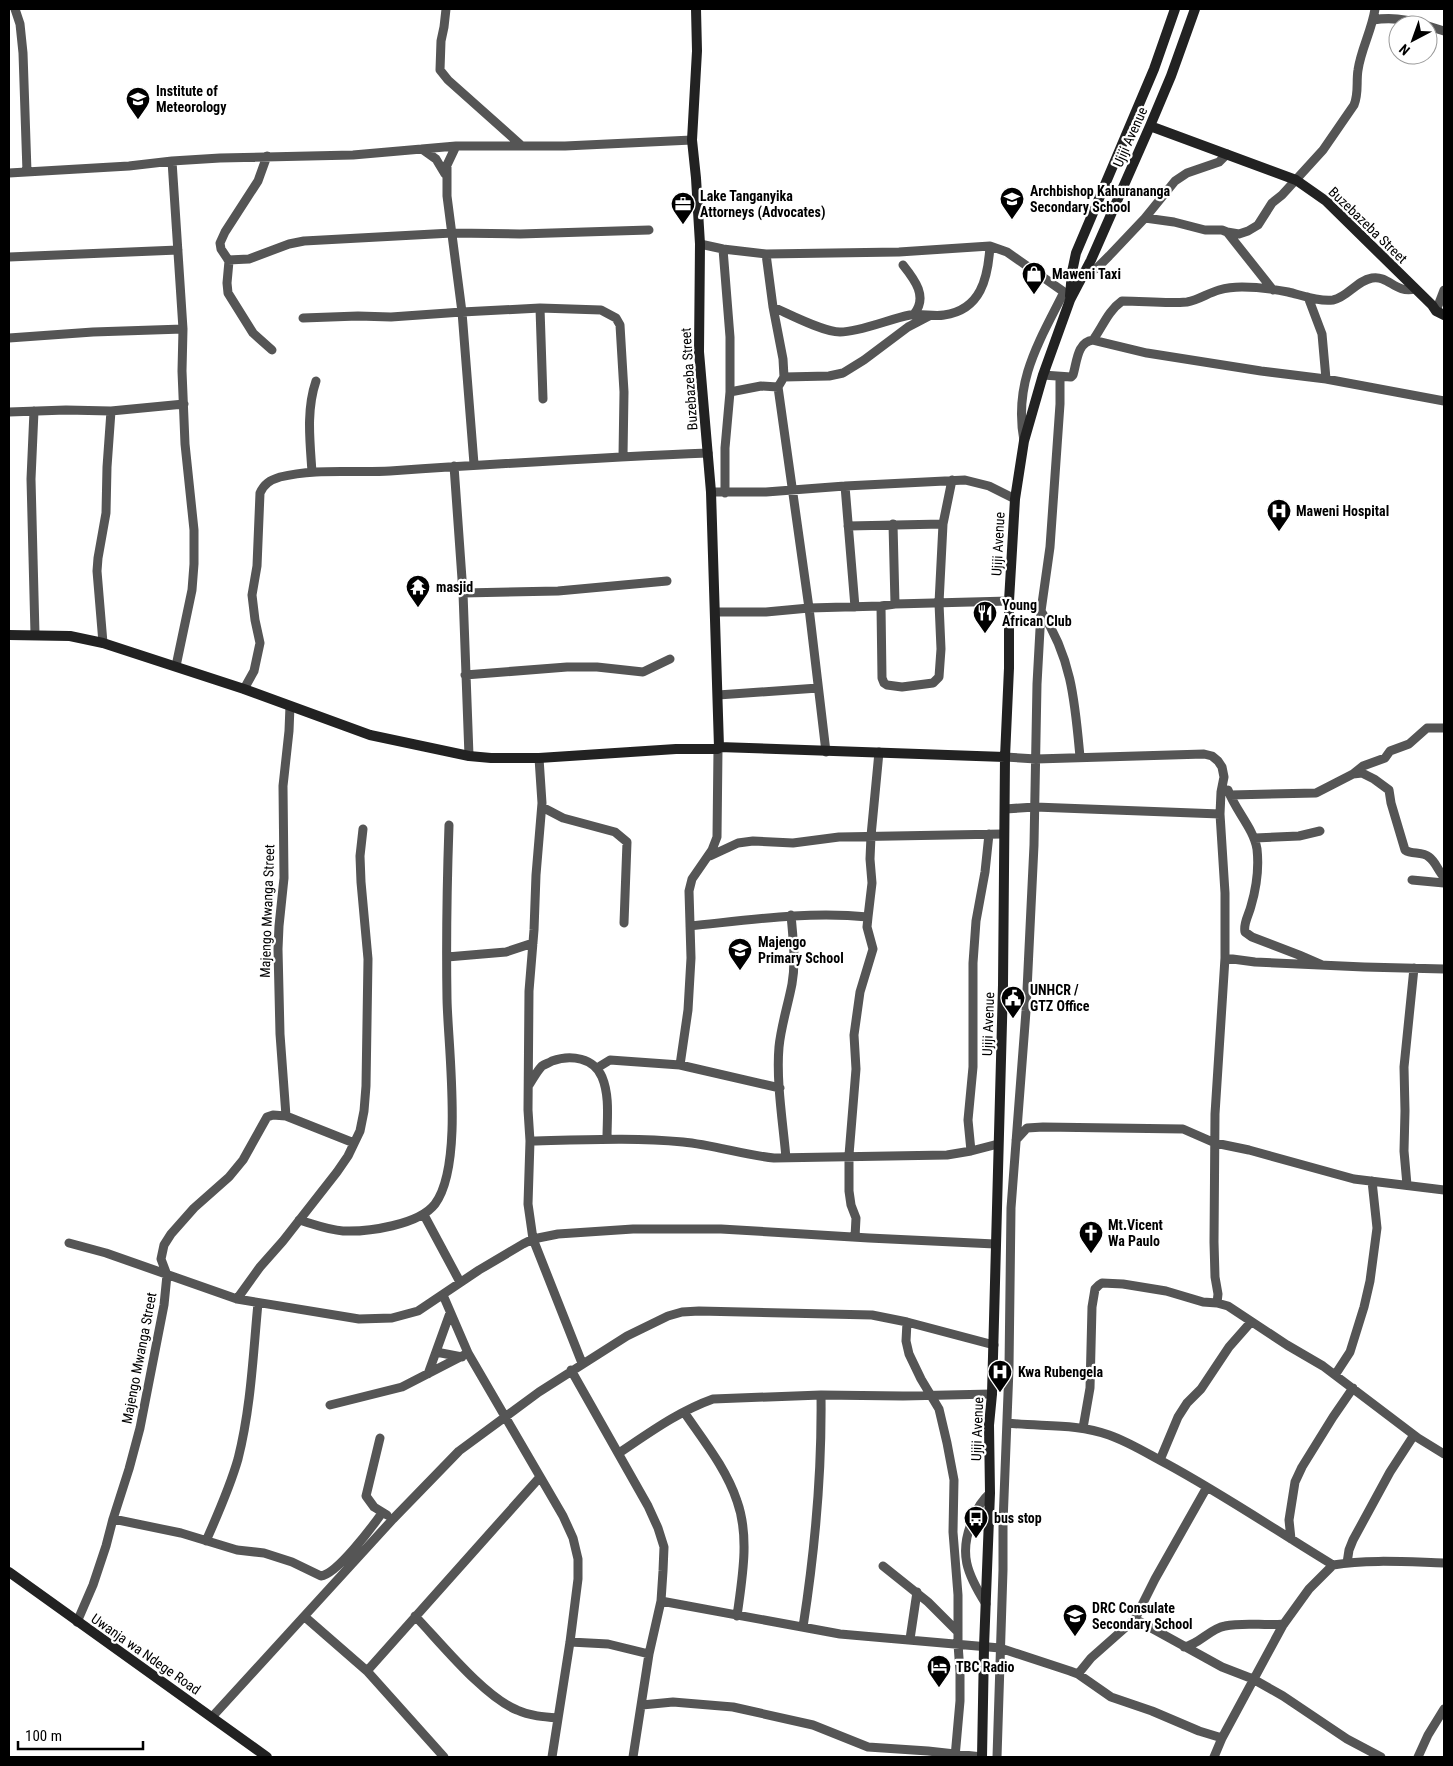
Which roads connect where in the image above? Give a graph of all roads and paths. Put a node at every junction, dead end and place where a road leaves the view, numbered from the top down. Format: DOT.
graph roads {
  1 [pos="15,9"];
  2 [pos="446,9"];
  3 [pos="696,9"];
  4 [pos="1175,9"];
  5 [pos="1195,9"];
  6 [pos="1375,9"];
  7 [pos="1388,18"];
  8 [pos="1373,20"];
  9 [pos="1150,126"];
  10 [pos="692,140"];
  11 [pos="456,146"];
  12 [pos="522,146"];
  13 [pos="422,148"];
  14 [pos="1227,154"];
  15 [pos="267,156"];
  16 [pos="172,161"];
  17 [pos="27,172"];
  18 [pos="9,173"];
  19 [pos="446,174"];
  20 [pos="1296,180"];
  21 [pos="1145,218"];
  22 [pos="649,230"];
  23 [pos="1227,232"];
  24 [pos="452,234"];
  25 [pos="700,244"];
  26 [pos="990,246"];
  27 [pos="723,249"];
  28 [pos="178,250"];
  29 [pos="766,254"];
  30 [pos="9,257"];
  31 [pos="228,260"];
  32 [pos="903,265"];
  33 [pos="1083,277"];
  34 [pos="1414,289"];
  35 [pos="1273,290"];
  36 [pos="1444,290"];
  37 [pos="1067,296"];
  38 [pos="1308,297"];
  39 [pos="773,307"];
  40 [pos="540,308"];
  41 [pos="462,312"];
  42 [pos="1440,313"];
  43 [pos="914,314"];
  44 [pos="930,315"];
  45 [pos="303,318"];
  46 [pos="182,329"];
  47 [pos="9,338"];
  48 [pos="1093,340"];
  49 [pos="272,350"];
  50 [pos="1043,375"];
  51 [pos="784,377"];
  52 [pos="1060,377"];
  53 [pos="1326,379"];
  54 [pos="316,381"];
  55 [pos="778,387"];
  56 [pos="730,392"];
  57 [pos="543,399"];
  58 [pos="1444,401"];
  59 [pos="184,404"];
  60 [pos="34,411"];
  61 [pos="111,411"];
  62 [pos="9,412"];
  63 [pos="1024,441"];
  64 [pos="708,453"];
  65 [pos="623,456"];
  66 [pos="474,464"];
  67 [pos="454,466"];
  68 [pos="312,472"];
  69 [pos="952,480"];
  70 [pos="845,486"];
  71 [pos="791,490"];
  72 [pos="711,492"];
  73 [pos="725,493"];
  74 [pos="1014,499"];
  75 [pos="893,524"];
  76 [pos="943,524"];
  77 [pos="848,526"];
  78 [pos="667,581"];
  79 [pos="463,593"];
  80 [pos="1009,601"];
  81 [pos="939,603"];
  82 [pos="895,604"];
  83 [pos="881,606"];
  84 [pos="856,607"];
  85 [pos="809,608"];
  86 [pos="1041,611"];
  87 [pos="715,612"];
  88 [pos="35,634"];
  89 [pos="9,635"];
  90 [pos="103,643"];
  91 [pos="670,659"];
  92 [pos="176,666"];
  93 [pos="465,675"];
  94 [pos="818,688"];
  95 [pos="244,689"];
  96 [pos="718,695"];
  97 [pos="290,706"];
  98 [pos="1444,728"];
  99 [pos="719,748"];
  100 [pos="826,752"];
  101 [pos="879,752"];
  102 [pos="469,756"];
  103 [pos="1005,757"];
  104 [pos="1080,757"];
  105 [pos="539,758"];
  106 [pos="1036,759"];
  107 [pos="1352,774"];
  108 [pos="1224,777"];
  109 [pos="1230,795"];
  110 [pos="542,807"];
  111 [pos="1036,807"];
  112 [pos="1004,808"];
  113 [pos="1220,814"];
  114 [pos="449,825"];
  115 [pos="363,829"];
  116 [pos="1320,831"];
  117 [pos="989,834"];
  118 [pos="1003,834"];
  119 [pos="871,836"];
  120 [pos="1255,838"];
  121 [pos="707,857"];
  122 [pos="1444,877"];
  123 [pos="1412,880"];
  124 [pos="1444,883"];
  125 [pos="791,916"];
  126 [pos="868,917"];
  127 [pos="624,923"];
  128 [pos="690,926"];
  129 [pos="533,943"];
  130 [pos="447,957"];
  131 [pos="1225,958"];
  132 [pos="1322,965"];
  133 [pos="1414,968"];
  134 [pos="1444,969"];
  135 [pos="680,1065"];
  136 [pos="597,1068"];
  137 [pos="528,1086"];
  138 [pos="780,1088"];
  139 [pos="286,1116"];
  140 [pos="607,1138"];
  141 [pos="1016,1140"];
  142 [pos="530,1141"];
  143 [pos="354,1143"];
  144 [pos="1215,1143"];
  145 [pos="998,1144"];
  146 [pos="971,1151"];
  147 [pos="849,1155"];
  148 [pos="786,1158"];
  149 [pos="1372,1181"];
  150 [pos="1407,1185"];
  151 [pos="1444,1190"];
  152 [pos="424,1215"];
  153 [pos="299,1220"];
  154 [pos="855,1237"];
  155 [pos="533,1240"];
  156 [pos="69,1243"];
  157 [pos="995,1244"];
  158 [pos="167,1275"];
  159 [pos="460,1282"];
  160 [pos="443,1295"];
  161 [pos="237,1299"];
  162 [pos="258,1303"];
  163 [pos="1217,1303"];
  164 [pos="450,1313"];
  165 [pos="907,1322"];
  166 [pos="1251,1322"];
  167 [pos="994,1344"];
  168 [pos="436,1352"];
  169 [pos="465,1355"];
  170 [pos="582,1363"];
  171 [pos="571,1370"];
  172 [pos="428,1374"];
  173 [pos="1335,1375"];
  174 [pos="1353,1388"];
  175 [pos="992,1394"];
  176 [pos="821,1395"];
  177 [pos="931,1395"];
  178 [pos="330,1406"];
  179 [pos="684,1412"];
  180 [pos="505,1415"];
  181 [pos="1007,1423"];
  182 [pos="1083,1428"];
  183 [pos="1414,1435"];
  184 [pos="380,1438"];
  185 [pos="619,1453"];
  186 [pos="1444,1454"];
  187 [pos="1160,1460"];
  188 [pos="540,1477"];
  189 [pos="1207,1487"];
  190 [pos="990,1493"];
  191 [pos="382,1513"];
  192 [pos="112,1519"];
  193 [pos="393,1519"];
  194 [pos="1291,1539"];
  195 [pos="206,1541"];
  196 [pos="1347,1563"];
  197 [pos="1444,1563"];
  198 [pos="1333,1565"];
  199 [pos="883,1566"];
  200 [pos="9,1572"];
  201 [pos="917,1592"];
  202 [pos="661,1601"];
  203 [pos="986,1604"];
  204 [pos="415,1616"];
  205 [pos="737,1616"];
  206 [pos="305,1617"];
  207 [pos="1135,1620"];
  208 [pos="78,1622"];
  209 [pos="1284,1624"];
  210 [pos="803,1627"];
  211 [pos="958,1632"];
  212 [pos="910,1639"];
  213 [pos="570,1642"];
  214 [pos="958,1644"];
  215 [pos="984,1647"];
  216 [pos="1184,1647"];
  217 [pos="1000,1648"];
  218 [pos="649,1654"];
  219 [pos="367,1671"];
  220 [pos="1078,1674"];
  221 [pos="1253,1679"];
  222 [pos="642,1704"];
  223 [pos="1444,1709"];
  224 [pos="212,1717"];
  225 [pos="558,1718"];
  226 [pos="1222,1738"];
  227 [pos="868,1747"];
  228 [pos="956,1756"];
  229 [pos="267,1757"];
  230 [pos="444,1757"];
  231 [pos="552,1757"];
  232 [pos="633,1757"];
  233 [pos="865,1757"];
  234 [pos="982,1757"];
  235 [pos="997,1757"];
  236 [pos="1214,1757"];
  237 [pos="1381,1757"];
  238 [pos="1418,1757"];
  1 -- 17 [label="street"];
  2 -- 12 [label="street"];
  3 -- 10 [label="street, Buzebazeba Street"];
  4 -- 37 [label="street, Ujiji Avenue"];
  5 -- 9 [label="street, Ujiji Avenue"];
  6 -- 8 [label="street"];
  7 -- 8 [label="street"];
  8 -- 20 [label="street"];
  9 -- 14 [label="street, Buzebazeba Street"];
  9 -- 33 [label="street, Ujiji Avenue"];
  10 -- 12 [label="street"];
  10 -- 25 [label="street, Buzebazeba Street"];
  11 -- 12 [label="street"];
  11 -- 13 [label="street"];
  11 -- 19 [label="street"];
  13 -- 15 [label="street"];
  13 -- 19 [label="street"];
  14 -- 20 [label="street, Buzebazeba Street"];
  14 -- 21 [label="street"];
  15 -- 16 [label="street"];
  15 -- 31 [label="street"];
  16 -- 17 [label="street"];
  16 -- 28 [label="street"];
  17 -- 18 [label="street"];
  19 -- 24 [label="street"];
  20 -- 23 [label="street"];
  20 -- 34 [label="street, Buzebazeba Street"];
  21 -- 23 [label="street"];
  21 -- 33 [label="street"];
  22 -- 24 [label="street"];
  23 -- 35 [label="street"];
  24 -- 31 [label="street"];
  24 -- 41 [label="street"];
  25 -- 27 [label="street"];
  25 -- 64 [label="street, Buzebazeba Street"];
  26 -- 29 [label="street"];
  26 -- 37 [label="street"];
  26 -- 44 [label="street"];
  27 -- 29 [label="street"];
  27 -- 56 [label="street"];
  28 -- 30 [label="street"];
  28 -- 46 [label="street"];
  29 -- 39 [label="street"];
  31 -- 49 [label="street"];
  32 -- 43 [label="street"];
  33 -- 37 [label="street, Ujiji Avenue"];
  34 -- 38 [label="street"];
  34 -- 42 [label="street, Buzebazeba Street"];
  35 -- 38 [label="street"];
  35 -- 48 [label="street"];
  36 -- 42 [label="street"];
  37 -- 50 [label="street, Ujiji Avenue"];
  37 -- 63 [label="street"];
  38 -- 53 [label="street"];
  39 -- 43 [label="street"];
  39 -- 51 [label="street"];
  40 -- 41 [label="street"];
  40 -- 57 [label="street"];
  40 -- 65 [label="street"];
  41 -- 45 [label="street"];
  41 -- 66 [label="street"];
  43 -- 44 [label="street"];
  44 -- 51 [label="street"];
  46 -- 47 [label="street"];
  46 -- 59 [label="street"];
  48 -- 52 [label="street"];
  48 -- 53 [label="street"];
  50 -- 52 [label="street"];
  50 -- 63 [label="street, Ujiji Avenue"];
  51 -- 55 [label="street"];
  52 -- 86 [label="street"];
  53 -- 58 [label="street"];
  54 -- 68 [label="street"];
  55 -- 56 [label="street"];
  55 -- 71 [label="street"];
  56 -- 73 [label="street"];
  59 -- 61 [label="street"];
  59 -- 92 [label="street"];
  60 -- 61 [label="street"];
  60 -- 62 [label="street"];
  60 -- 88 [label="street"];
  61 -- 90 [label="street"];
  63 -- 74 [label="street, Ujiji Avenue"];
  64 -- 65 [label="street"];
  64 -- 72 [label="street, Buzebazeba Street"];
  65 -- 66 [label="street"];
  66 -- 67 [label="street"];
  67 -- 68 [label="street"];
  67 -- 79 [label="street"];
  68 -- 95 [label="street"];
  69 -- 70 [label="street"];
  69 -- 74 [label="street"];
  69 -- 76 [label="street"];
  70 -- 71 [label="street"];
  70 -- 77 [label="street"];
  71 -- 73 [label="street"];
  71 -- 85 [label="street"];
  72 -- 73 [label="street"];
  72 -- 87 [label="street, Buzebazeba Street"];
  74 -- 80 [label="street, Ujiji Avenue"];
  75 -- 76 [label="street"];
  75 -- 77 [label="street"];
  75 -- 82 [label="street"];
  76 -- 81 [label="street"];
  77 -- 84 [label="street"];
  78 -- 79 [label="street"];
  79 -- 93 [label="street"];
  80 -- 81 [label="street"];
  80 -- 103 [label="street, Ujiji Avenue"];
  81 -- 82 [label="street"];
  81 -- 83 [label="street"];
  82 -- 83 [label="street"];
  83 -- 84 [label="street"];
  84 -- 85 [label="street"];
  85 -- 87 [label="street"];
  85 -- 94 [label="street"];
  86 -- 104 [label="street"];
  86 -- 106 [label="street"];
  87 -- 96 [label="street, Buzebazeba Street"];
  88 -- 89 [label="street"];
  88 -- 90 [label="street"];
  90 -- 92 [label="street"];
  91 -- 93 [label="street"];
  92 -- 95 [label="street"];
  93 -- 102 [label="street"];
  94 -- 96 [label="street"];
  94 -- 100 [label="street"];
  95 -- 97 [label="street"];
  96 -- 99 [label="street, Buzebazeba Street"];
  97 -- 102 [label="street"];
  97 -- 139 [label="street, Majengo Mwanga Street"];
  98 -- 107 [label="street"];
  99 -- 100 [label="street"];
  99 -- 105 [label="street"];
  99 -- 121 [label="street"];
  100 -- 101 [label="street"];
  101 -- 103 [label="street"];
  101 -- 119 [label="street"];
  102 -- 105 [label="street"];
  103 -- 106 [label="street"];
  103 -- 112 [label="street, Ujiji Avenue"];
  104 -- 106 [label="street"];
  104 -- 108 [label="street"];
  105 -- 110 [label="street"];
  106 -- 111 [label="street"];
  107 -- 109 [label="street"];
  107 -- 122 [label="street"];
  108 -- 109 [label="street"];
  108 -- 113 [label="street"];
  109 -- 120 [label="street"];
  110 -- 127 [label="street"];
  110 -- 129 [label="street"];
  111 -- 112 [label="street"];
  111 -- 113 [label="street"];
  111 -- 141 [label="street"];
  112 -- 118 [label="street, Ujiji Avenue"];
  113 -- 131 [label="street"];
  114 -- 130 [label="street"];
  115 -- 143 [label="street"];
  116 -- 120 [label="street"];
  117 -- 118 [label="street"];
  117 -- 119 [label="street"];
  117 -- 146 [label="street"];
  118 -- 145 [label="street, Ujiji Avenue"];
  119 -- 121 [label="street"];
  119 -- 126 [label="street"];
  120 -- 132 [label="street"];
  121 -- 128 [label="street"];
  123 -- 124 [label="street"];
  125 -- 126 [label="street"];
  125 -- 128 [label="street"];
  125 -- 138 [label="street"];
  126 -- 147 [label="street"];
  128 -- 135 [label="street"];
  129 -- 130 [label="street"];
  129 -- 137 [label="street"];
  130 -- 152 [label="street"];
  131 -- 132 [label="street"];
  131 -- 144 [label="street"];
  132 -- 133 [label="street"];
  133 -- 134 [label="street"];
  133 -- 150 [label="street"];
  135 -- 136 [label="street"];
  135 -- 138 [label="street"];
  136 -- 137 [label="street"];
  136 -- 140 [label="street"];
  137 -- 142 [label="street"];
  138 -- 148 [label="street"];
  139 -- 143 [label="street"];
  139 -- 158 [label="street, Majengo Mwanga Street"];
  140 -- 142 [label="street"];
  140 -- 148 [label="street"];
  141 -- 144 [label="street"];
  141 -- 181 [label="street"];
  142 -- 155 [label="street"];
  143 -- 153 [label="street"];
  144 -- 149 [label="street"];
  144 -- 163 [label="street"];
  145 -- 146 [label="street"];
  145 -- 157 [label="street, Ujiji Avenue"];
  146 -- 147 [label="street"];
  147 -- 148 [label="street"];
  147 -- 154 [label="street"];
  149 -- 150 [label="street"];
  149 -- 173 [label="street"];
  150 -- 151 [label="street"];
  152 -- 153 [label="street"];
  152 -- 159 [label="street"];
  153 -- 161 [label="street"];
  154 -- 155 [label="street"];
  154 -- 157 [label="street"];
  155 -- 159 [label="street"];
  155 -- 170 [label="street"];
  156 -- 158 [label="street"];
  157 -- 167 [label="street, Ujiji Avenue"];
  158 -- 161 [label="street"];
  158 -- 192 [label="street, Majengo Mwanga Street"];
  159 -- 160 [label="street"];
  160 -- 162 [label="street"];
  160 -- 164 [label="street"];
  161 -- 162 [label="street"];
  162 -- 195 [label="street"];
  163 -- 166 [label="street"];
  163 -- 182 [label="street"];
  164 -- 168 [label="street"];
  164 -- 169 [label="street"];
  165 -- 167 [label="street"];
  165 -- 170 [label="street"];
  165 -- 177 [label="street"];
  166 -- 173 [label="street"];
  166 -- 187 [label="street"];
  167 -- 175 [label="street, Ujiji Avenue"];
  168 -- 169 [label="street"];
  168 -- 172 [label="street"];
  169 -- 172 [label="street"];
  169 -- 180 [label="street"];
  170 -- 171 [label="street"];
  171 -- 180 [label="street"];
  171 -- 185 [label="street"];
  172 -- 178 [label="street"];
  173 -- 174 [label="street"];
  174 -- 183 [label="street"];
  174 -- 194 [label="street"];
  175 -- 177 [label="street"];
  175 -- 190 [label="street, Ujiji Avenue"];
  176 -- 177 [label="street"];
  176 -- 179 [label="street"];
  176 -- 210 [label="street"];
  177 -- 211 [label="street"];
  179 -- 185 [label="street"];
  179 -- 205 [label="street"];
  180 -- 188 [label="street"];
  180 -- 193 [label="street"];
  181 -- 182 [label="street"];
  181 -- 217 [label="street"];
  182 -- 187 [label="street"];
  183 -- 186 [label="street"];
  183 -- 196 [label="street"];
  184 -- 191 [label="street"];
  185 -- 202 [label="street"];
  187 -- 189 [label="street"];
  188 -- 204 [label="street"];
  188 -- 213 [label="street"];
  189 -- 194 [label="street"];
  189 -- 207 [label="street"];
  190 -- 203 [label="street, Ujiji Avenue"];
  190 -- 203 [label="street"];
  191 -- 193 [label="street"];
  191 -- 195 [label="street"];
  192 -- 195 [label="street"];
  192 -- 208 [label="street, Majengo Mwanga Street"];
  193 -- 206 [label="street"];
  194 -- 198 [label="street"];
  196 -- 197 [label="street"];
  196 -- 198 [label="street"];
  198 -- 209 [label="street"];
  199 -- 201 [label="street"];
  200 -- 208 [label="street, Uwanja wa Ndege Road"];
  201 -- 211 [label="street"];
  201 -- 212 [label="street"];
  202 -- 205 [label="street"];
  202 -- 218 [label="street"];
  203 -- 215 [label="street, Ujiji Avenue"];
  204 -- 219 [label="street"];
  204 -- 225 [label="street"];
  205 -- 210 [label="street"];
  206 -- 219 [label="street"];
  206 -- 224 [label="street"];
  207 -- 216 [label="street"];
  207 -- 220 [label="street"];
  208 -- 224 [label="street, Uwanja wa Ndege Road"];
  209 -- 216 [label="street"];
  209 -- 221 [label="street"];
  210 -- 212 [label="street"];
  211 -- 214 [label="street"];
  212 -- 214 [label="street"];
  213 -- 218 [label="street"];
  213 -- 225 [label="street"];
  214 -- 215 [label="street"];
  214 -- 228 [label="street"];
  215 -- 217 [label="street"];
  215 -- 234 [label="street, Ujiji Avenue"];
  216 -- 221 [label="street"];
  217 -- 220 [label="street"];
  217 -- 235 [label="street"];
  218 -- 222 [label="street"];
  219 -- 230 [label="street"];
  220 -- 226 [label="street"];
  221 -- 226 [label="street"];
  221 -- 237 [label="street"];
  222 -- 227 [label="street"];
  222 -- 232 [label="street"];
  223 -- 238 [label="street"];
  224 -- 229 [label="street, Uwanja wa Ndege Road"];
  225 -- 231 [label="street"];
  226 -- 236 [label="street"];
  227 -- 228 [label="street"];
  227 -- 233 [label="street"];
  228 -- 234 [label="street"];
}
